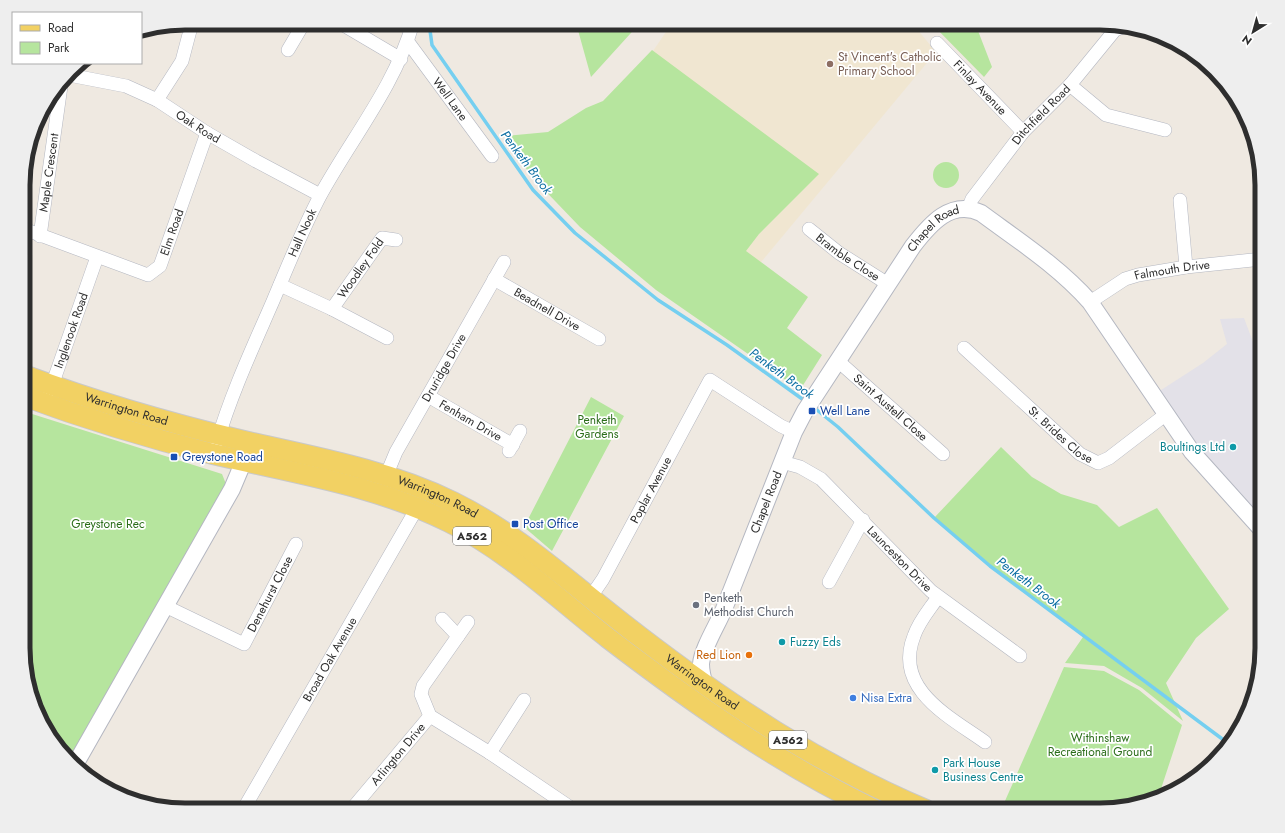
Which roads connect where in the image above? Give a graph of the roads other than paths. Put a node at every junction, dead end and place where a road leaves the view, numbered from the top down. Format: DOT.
graph roads {
  1 [pos="190,30"];
  2 [pos="300,30"];
  3 [pos="352,30"];
  4 [pos="411,30"];
  5 [pos="1115,30"];
  6 [pos="408,42"];
  7 [pos="937,43"];
  8 [pos="288,50"];
  9 [pos="401,59"];
  10 [pos="74,76"];
  11 [pos="1070,85"];
  12 [pos="60,93"];
  13 [pos="157,100"];
  14 [pos="1165,130"];
  15 [pos="1022,132"];
  16 [pos="207,133"];
  17 [pos="492,156"];
  18 [pos="320,195"];
  19 [pos="1180,200"];
  20 [pos="968,209"];
  21 [pos="809,228"];
  22 [pos="30,232"];
  23 [pos="40,236"];
  24 [pos="396,240"];
  25 [pos="97,257"];
  26 [pos="1255,261"];
  27 [pos="504,262"];
  28 [pos="1186,266"];
  29 [pos="494,279"];
  30 [pos="888,284"];
  31 [pos="280,285"];
  32 [pos="1090,302"];
  33 [pos="332,310"];
  34 [pos="387,338"];
  35 [pos="599,339"];
  36 [pos="964,348"];
  37 [pos="838,361"];
  38 [pos="30,377"];
  39 [pos="52,385"];
  40 [pos="428,396"];
  41 [pos="30,398"];
  42 [pos="46,404"];
  43 [pos="1165,415"];
  44 [pos="520,432"];
  45 [pos="794,432"];
  46 [pos="219,435"];
  47 [pos="247,451"];
  48 [pos="214,454"];
  49 [pos="943,454"];
  50 [pos="782,462"];
  51 [pos="386,476"];
  52 [pos="417,508"];
  53 [pos="863,520"];
  54 [pos="1255,522"];
  55 [pos="296,544"];
  56 [pos="829,582"];
  57 [pos="938,596"];
  58 [pos="590,598"];
  59 [pos="165,606"];
  60 [pos="442,619"];
  61 [pos="468,622"];
  62 [pos="458,636"];
  63 [pos="705,648"];
  64 [pos="1020,656"];
  65 [pos="681,668"];
  66 [pos="705,686"];
  67 [pos="686,697"];
  68 [pos="524,700"];
  69 [pos="430,716"];
  70 [pos="985,742"];
  71 [pos="490,753"];
  72 [pos="78,760"];
  73 [pos="247,803"];
  74 [pos="357,803"];
  75 [pos="564,803"];
  76 [pos="859,803"];
  77 [pos="910,803"];
  1 -- 13 [label="street"];
  2 -- 8 [label="street"];
  3 -- 9 [label="street"];
  4 -- 6 [label="street, Hall Nook"];
  5 -- 11 [label="street, Ditchfield Road"];
  6 -- 9 [label="street, Hall Nook"];
  6 -- 17 [label="street, Well Lane"];
  7 -- 15 [label="street, Finlay Avenue"];
  9 -- 18 [label="street, Hall Nook"];
  10 -- 13 [label="street, Oak Road"];
  11 -- 14 [label="street"];
  11 -- 15 [label="street, Ditchfield Road"];
  12 -- 23 [label="street, Maple Crescent"];
  13 -- 16 [label="street, Oak Road"];
  15 -- 20 [label="street, Ditchfield Road"];
  16 -- 18 [label="street, Oak Road"];
  16 -- 25 [label="street, Elm Road"];
  18 -- 31 [label="street, Hall Nook"];
  19 -- 28 [label="street"];
  20 -- 30 [label="street, Chapel Road"];
  20 -- 32 [label="street, Chapel Road"];
  21 -- 30 [label="street, Bramble Close"];
  22 -- 23 [label="street"];
  23 -- 25 [label="street"];
  24 -- 33 [label="street, Woodley Fold"];
  25 -- 39 [label="street, Inglenook Road"];
  26 -- 28 [label="street, Falmouth Drive"];
  27 -- 29 [label="street, Druridge Drive"];
  28 -- 32 [label="street, Falmouth Drive"];
  29 -- 35 [label="street, Beadnell Drive"];
  29 -- 40 [label="street, Druridge Drive"];
  30 -- 37 [label="street, Chapel Road"];
  31 -- 33 [label="street, Woodley Fold"];
  31 -- 46 [label="street, Hall Nook"];
  32 -- 43 [label="street, Chapel Road"];
  33 -- 34 [label="street, Woodley Fold"];
  36 -- 43 [label="street, St. Brides Close"];
  37 -- 45 [label="street, Chapel Road"];
  37 -- 49 [label="street, Saint Austell Close"];
  38 -- 39 [label="main road, Warrington Road / A562"];
  39 -- 42 [label="street, Inglenook Road"];
  39 -- 46 [label="main road, Warrington Road / A562"];
  40 -- 44 [label="street, Fenham Drive"];
  40 -- 51 [label="street, Druridge Drive"];
  41 -- 42 [label="main road, Warrington Road / A562"];
  42 -- 48 [label="main road, Warrington Road / A562"];
  43 -- 54 [label="street, Chapel Road"];
  45 -- 50 [label="street, Chapel Road"];
  45 -- 58 [label="street, Poplar Avenue"];
  46 -- 47 [label="main road, Warrington Road / A562"];
  46 -- 48 [label="street, Hall Nook"];
  47 -- 48 [label="main road, Warrington Road / A562"];
  47 -- 51 [label="main road, Warrington Road / A562"];
  47 -- 52 [label="main road, Warrington Road / A562"];
  47 -- 59 [label="street"];
  50 -- 53 [label="street, Launceston Drive"];
  50 -- 63 [label="street, Chapel Road"];
  51 -- 58 [label="main road, Warrington Road / A562"];
  52 -- 67 [label="main road, Warrington Road / A562"];
  52 -- 73 [label="street, Broad Oak Avenue"];
  53 -- 56 [label="street"];
  53 -- 57 [label="street, Launceston Drive"];
  55 -- 59 [label="street, Denehurst Close"];
  57 -- 64 [label="street, Launceston Drive"];
  57 -- 70 [label="street"];
  58 -- 65 [label="main road, Warrington Road / A562"];
  59 -- 72 [label="street"];
  60 -- 62 [label="street"];
  61 -- 62 [label="street, Arlington Drive"];
  62 -- 69 [label="street, Arlington Drive"];
  63 -- 65 [label="street, Chapel Road"];
  63 -- 66 [label="street, Chapel Road"];
  65 -- 66 [label="main road, Warrington Road / A562"];
  65 -- 67 [label="street"];
  66 -- 77 [label="main road, Warrington Road / A562"];
  67 -- 76 [label="main road, Warrington Road / A562"];
  68 -- 71 [label="street"];
  69 -- 71 [label="street, Arlington Drive"];
  69 -- 74 [label="street, Arlington Drive"];
  71 -- 75 [label="street, Arlington Drive"];
}
